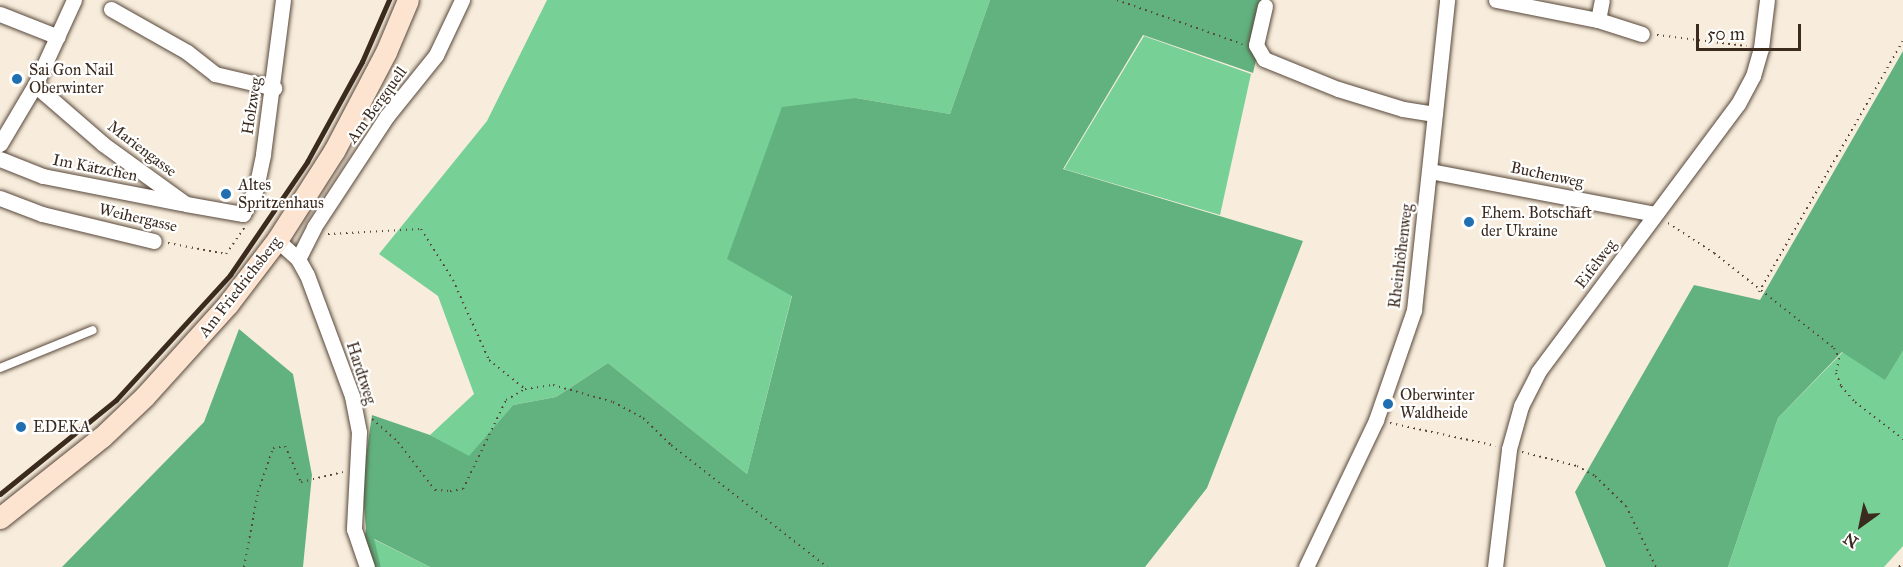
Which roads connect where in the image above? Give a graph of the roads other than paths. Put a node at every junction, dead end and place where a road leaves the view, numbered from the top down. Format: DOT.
graph roads {
  1 [pos="74,0"];
  2 [pos="283,0"];
  3 [pos="408,0"];
  4 [pos="462,0"];
  5 [pos="1447,0"];
  6 [pos="1496,0"];
  7 [pos="1602,0"];
  8 [pos="1767,0"];
  9 [pos="1265,6"];
  10 [pos="111,9"];
  11 [pos="0,14"];
  12 [pos="1598,20"];
  13 [pos="1642,33"];
  14 [pos="58,37"];
  15 [pos="35,85"];
  16 [pos="274,88"];
  17 [pos="1435,114"];
  18 [pos="0,144"];
  19 [pos="0,159"];
  20 [pos="1430,171"];
  21 [pos="0,198"];
  22 [pos="186,204"];
  23 [pos="243,214"];
  24 [pos="1655,214"];
  25 [pos="277,240"];
  26 [pos="154,241"];
  27 [pos="298,259"];
  28 [pos="93,330"];
  29 [pos="0,368"];
  30 [pos="0,518"];
  31 [pos="367,567"];
  32 [pos="1306,567"];
  33 [pos="1494,567"];
  1 -- 14 [label="street"];
  2 -- 16 [label="street, Holzweg"];
  3 -- 25 [label="street, Am Friedrichsberg"];
  4 -- 27 [label="street, Am Bergquell"];
  5 -- 17 [label="street, Rheinhöhenweg"];
  6 -- 12 [label="street"];
  7 -- 12 [label="street"];
  8 -- 24 [label="street, Eifelweg"];
  9 -- 17 [label="street"];
  10 -- 16 [label="street"];
  11 -- 14 [label="street"];
  12 -- 13 [label="street"];
  14 -- 15 [label="street"];
  15 -- 18 [label="street"];
  15 -- 22 [label="street, Mariengasse"];
  16 -- 23 [label="street, Holzweg"];
  17 -- 20 [label="street, Rheinhöhenweg"];
  19 -- 22 [label="street, Im Kätzchen"];
  20 -- 24 [label="street, Buchenweg"];
  20 -- 32 [label="street, Rheinhöhenweg"];
  21 -- 26 [label="street, Weihergasse"];
  22 -- 23 [label="street, Mariengasse"];
  24 -- 33 [label="street, Eifelweg"];
  25 -- 27 [label="street, Hardtweg"];
  25 -- 30 [label="street, Am Friedrichsberg"];
  27 -- 31 [label="street, Hardtweg"];
  28 -- 29 [label="lane"];
}
